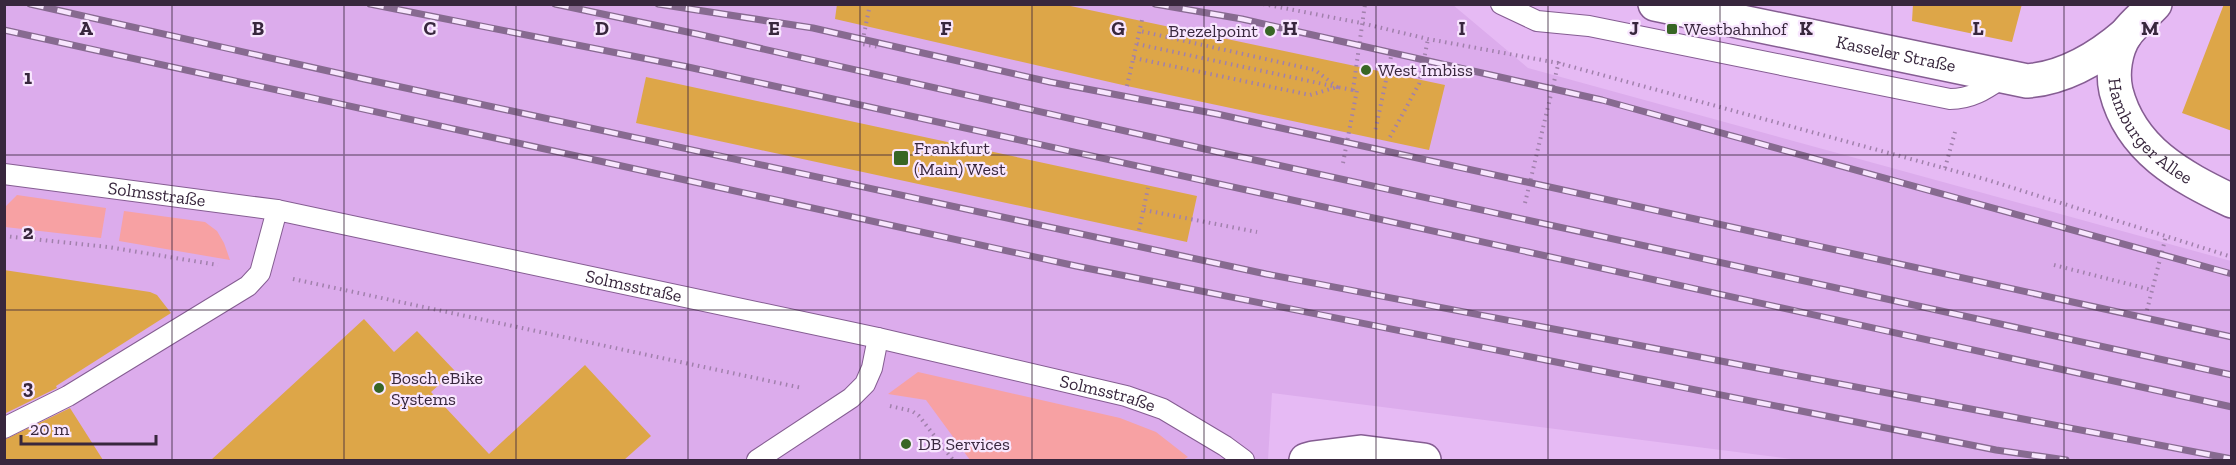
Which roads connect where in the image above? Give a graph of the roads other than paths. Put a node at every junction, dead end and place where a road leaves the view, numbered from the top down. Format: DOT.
graph roads {
  1 [pos="1501,4"];
  2 [pos="1655,4"];
  3 [pos="2150,6"];
  4 [pos="2126,34"];
  5 [pos="2004,77"];
  6 [pos="4,174"];
  7 [pos="2232,201"];
  8 [pos="277,210"];
  9 [pos="878,338"];
  10 [pos="4,428"];
  11 [pos="757,460"];
  12 [pos="1244,460"];
  13 [pos="1306,460"];
  14 [pos="1424,460"];
  1 -- 5 [label="lane"];
  2 -- 5 [label="street, Kasseler Straße"];
  3 -- 4 [label="street, Kasseler Straße"];
  4 -- 5 [label="street, Kasseler Straße"];
  4 -- 7 [label="street, Hamburger Allee"];
  6 -- 8 [label="lane, Solmsstraße"];
  8 -- 9 [label="lane, Solmsstraße"];
  8 -- 10 [label="lane"];
  9 -- 11 [label="lane"];
  9 -- 12 [label="lane, Solmsstraße"];
  13 -- 14 [label="street"];
}
